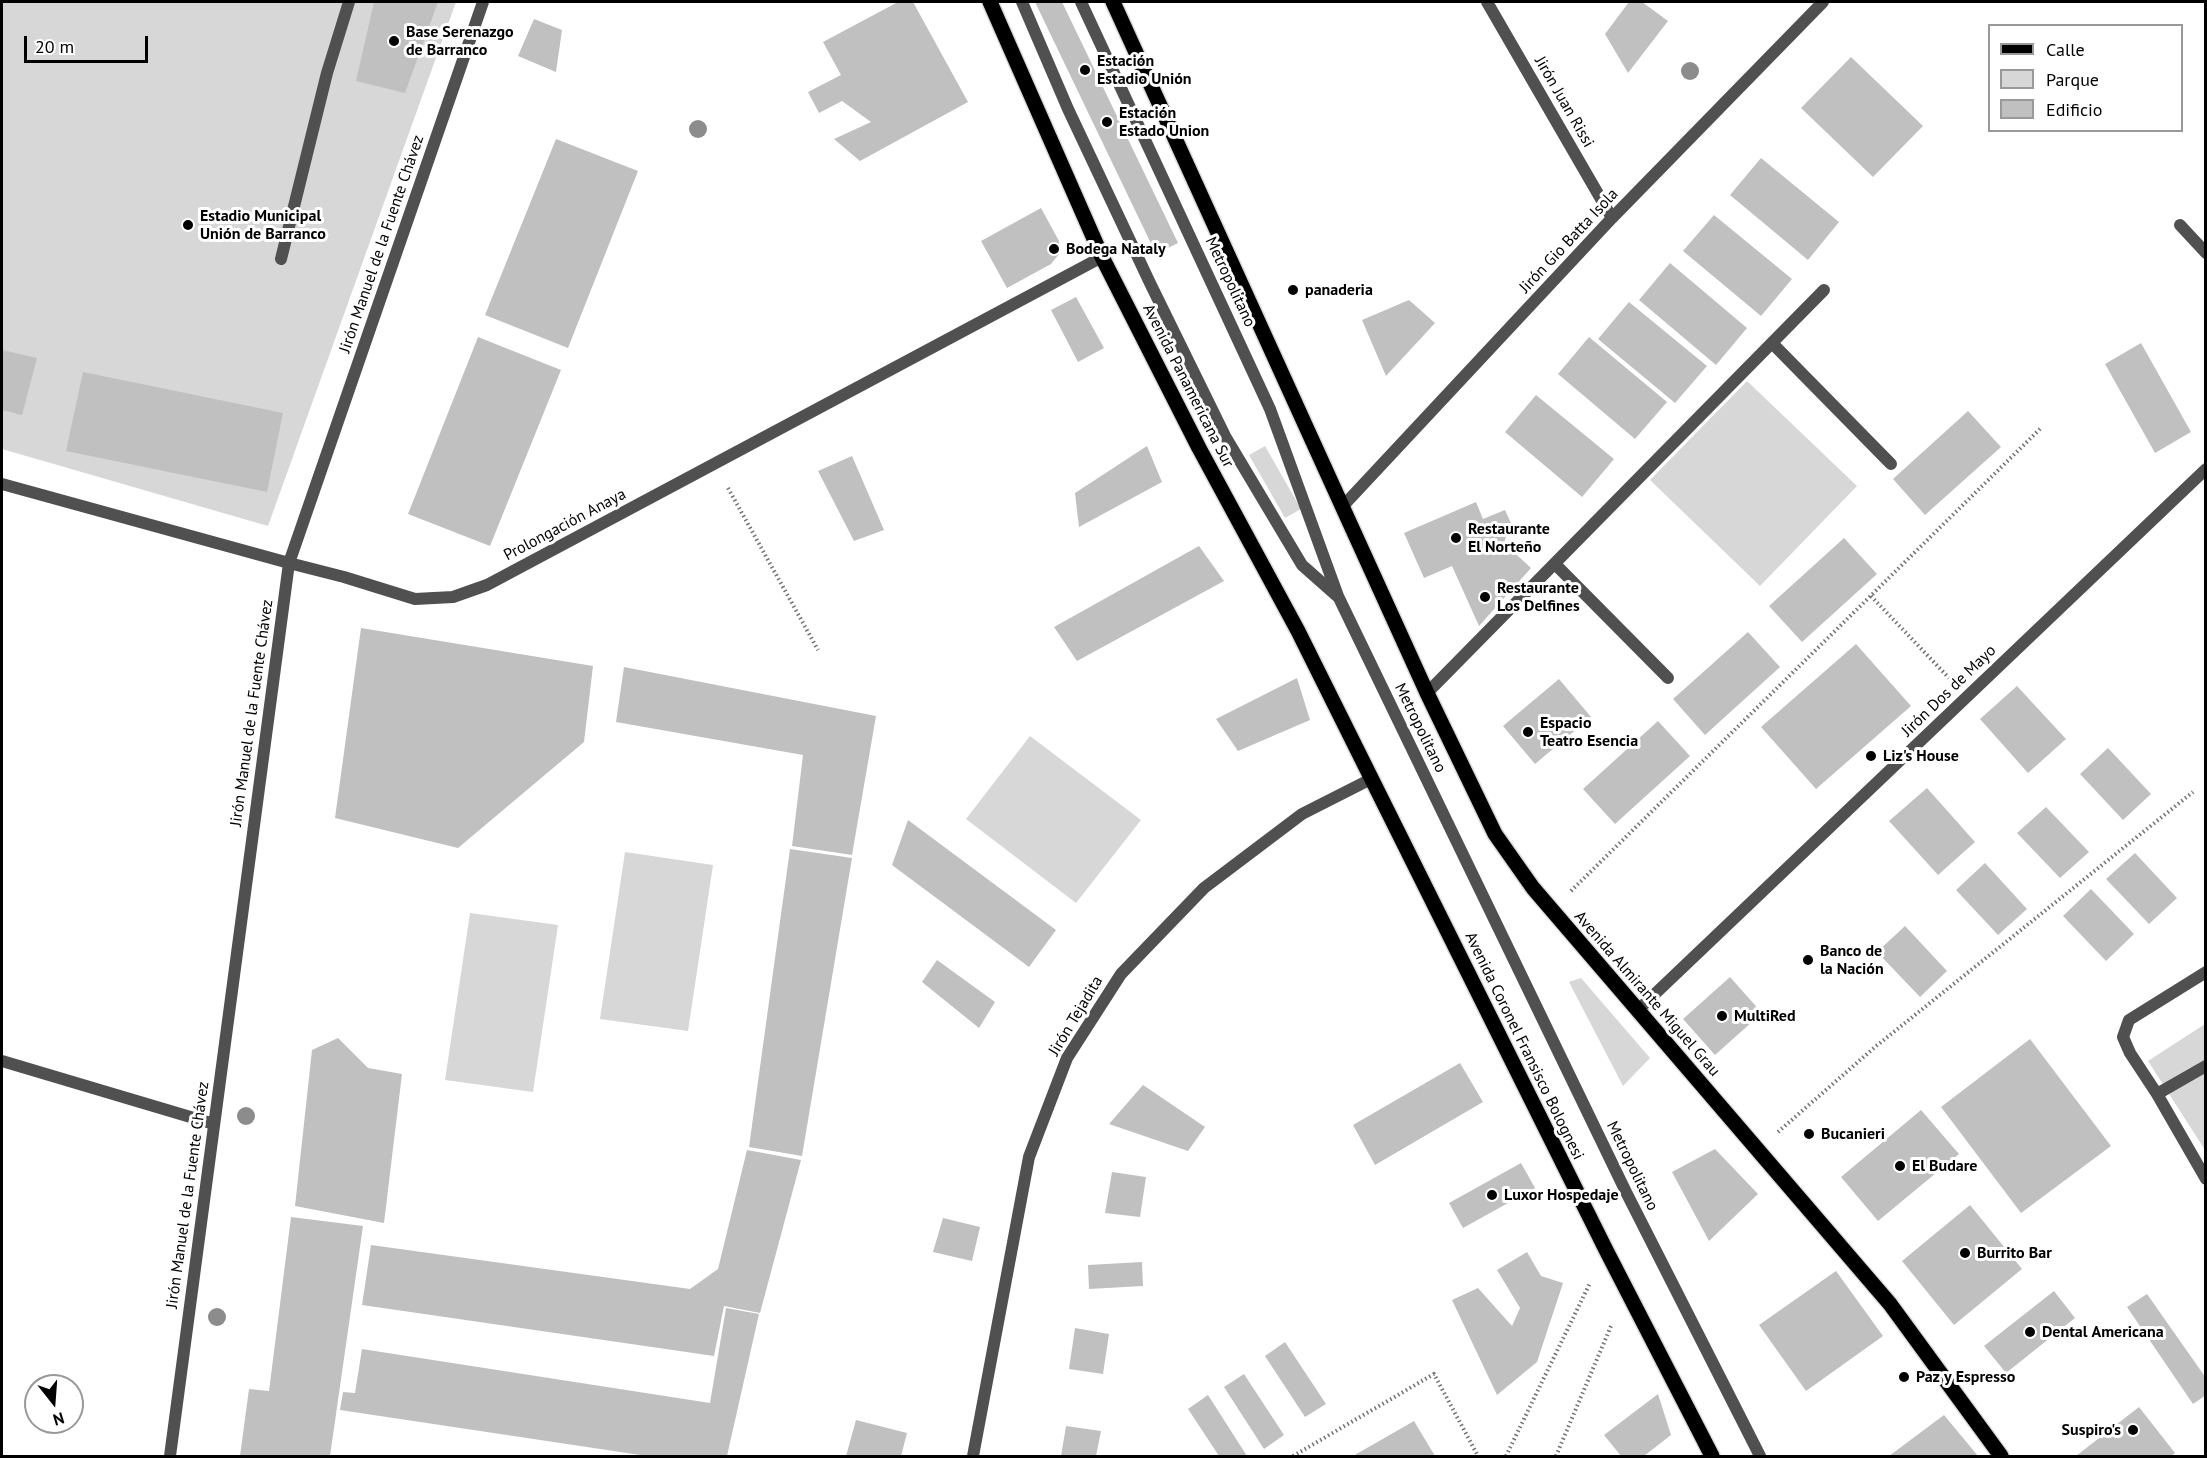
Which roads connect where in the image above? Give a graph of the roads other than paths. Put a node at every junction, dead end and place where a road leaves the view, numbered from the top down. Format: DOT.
graph roads {
  1 [pos="349,2"];
  2 [pos="483,2"];
  3 [pos="990,2"];
  4 [pos="1022,2"];
  5 [pos="1081,2"];
  6 [pos="1113,2"];
  7 [pos="1487,2"];
  8 [pos="1822,2"];
  9 [pos="1612,218"];
  10 [pos="2180,225"];
  11 [pos="2205,253"];
  12 [pos="1102,257"];
  13 [pos="281,259"];
  14 [pos="1824,290"];
  15 [pos="1772,344"];
  16 [pos="1891,464"];
  17 [pos="2205,469"];
  18 [pos="2,484"];
  19 [pos="1343,506"];
  20 [pos="289,563"];
  21 [pos="1555,564"];
  22 [pos="1338,596"];
  23 [pos="1668,678"];
  24 [pos="1427,693"];
  25 [pos="1371,778"];
  26 [pos="2205,972"];
  27 [pos="1636,1011"];
  28 [pos="2,1061"];
  29 [pos="2205,1066"];
  30 [pos="2157,1094"];
  31 [pos="214,1124"];
  32 [pos="2204,1174"];
  33 [pos="170,1456"];
  34 [pos="973,1456"];
  35 [pos="1712,1456"];
  36 [pos="1760,1456"];
  37 [pos="2001,1456"];
  1 -- 13 [label="street"];
  2 -- 20 [label="street, Jirón Manuel de la Fuente Chávez"];
  3 -- 12 [label="main road, Avenida Panamericana Sur"];
  4 -- 22 [label="street"];
  5 -- 22 [label="street, Metropolitano"];
  6 -- 19 [label="main road"];
  7 -- 9 [label="street, Jirón Juan Rissi"];
  8 -- 9 [label="street, Jirón Gio Batta Isola"];
  9 -- 19 [label="street, Jirón Gio Batta Isola"];
  10 -- 11 [label="street"];
  12 -- 20 [label="street, Prolongación Anaya"];
  12 -- 25 [label="main road, Avenida Panamericana Sur"];
  14 -- 15 [label="street"];
  15 -- 16 [label="street"];
  15 -- 21 [label="street"];
  17 -- 27 [label="street, Jirón Dos de Mayo"];
  18 -- 20 [label="street, Prolongación Anaya"];
  19 -- 24 [label="main road, Avenida Almirante Miguel Grau"];
  20 -- 31 [label="street, Jirón Manuel de la Fuente Chávez"];
  21 -- 23 [label="street"];
  21 -- 24 [label="street"];
  22 -- 36 [label="street, Metropolitano"];
  24 -- 27 [label="main road, Avenida Almirante Miguel Grau"];
  25 -- 34 [label="street, Jirón Tejadita"];
  25 -- 35 [label="main road, Avenida Coronel Fransisco Bolognesi"];
  26 -- 30 [label="street"];
  27 -- 37 [label="main road, Avenida Almirante Miguel Grau"];
  28 -- 31 [label="street"];
  29 -- 30 [label="street"];
  30 -- 32 [label="street"];
  31 -- 33 [label="street, Jirón Manuel de la Fuente Chávez"];
}
